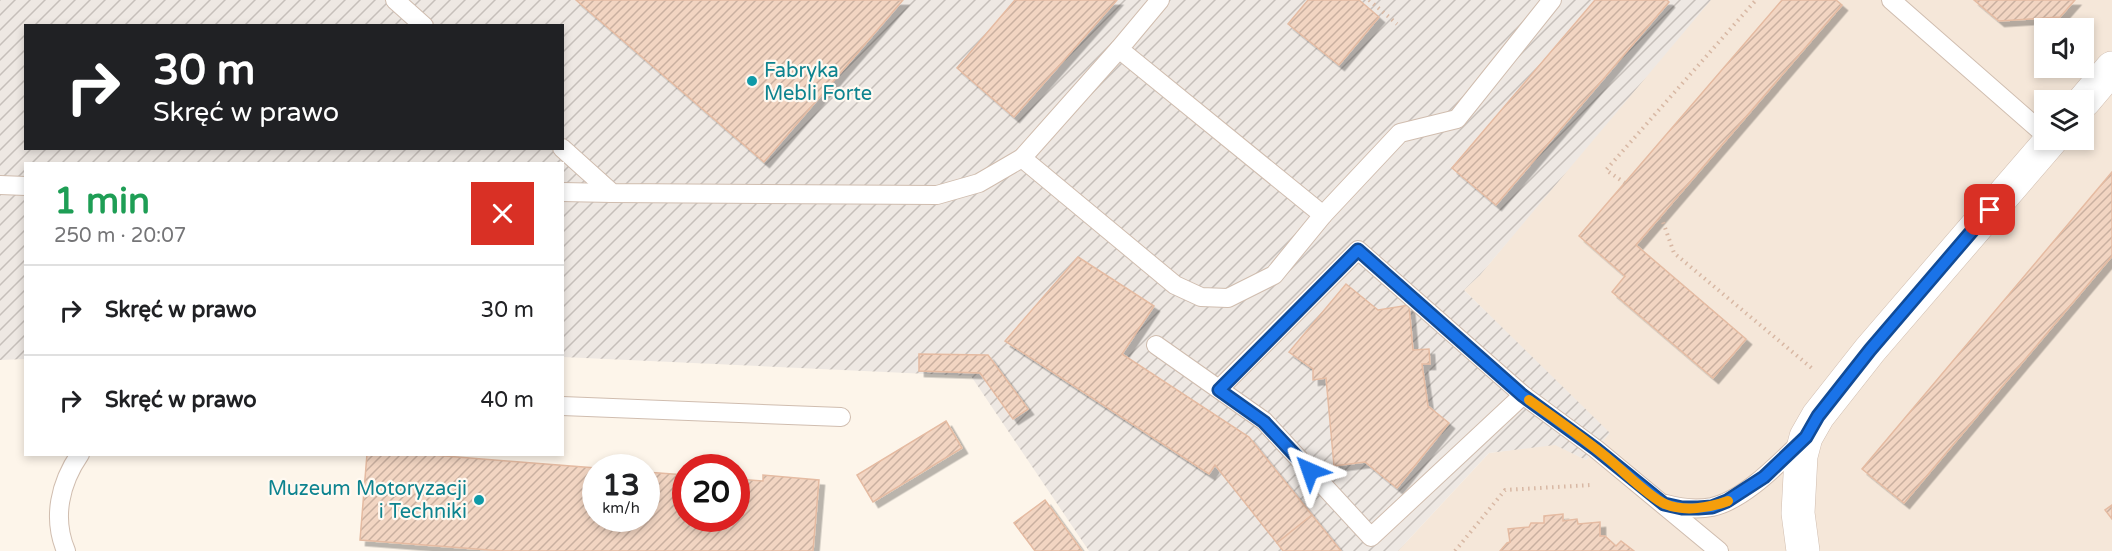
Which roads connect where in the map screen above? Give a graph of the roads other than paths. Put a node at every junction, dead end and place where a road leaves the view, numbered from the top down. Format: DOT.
graph roads {
  1 [pos="395,0"];
  2 [pos="1160,0"];
  3 [pos="1552,0"];
  4 [pos="1891,0"];
  5 [pos="422,24"];
  6 [pos="1119,49"];
  7 [pos="2112,68"];
  8 [pos="2093,90"];
  9 [pos="2034,125"];
  10 [pos="564,150"];
  11 [pos="2041,150"];
  12 [pos="1022,158"];
  13 [pos="0,186"];
  14 [pos="24,186"];
  15 [pos="564,192"];
  16 [pos="612,193"];
  17 [pos="1323,215"];
  18 [pos="1156,345"];
  19 [pos="1219,390"];
  20 [pos="1522,395"];
  21 [pos="564,406"];
  22 [pos="841,417"];
  23 [pos="1806,437"];
  24 [pos="79,456"];
  25 [pos="1664,504"];
  26 [pos="66,551"];
  27 [pos="1719,551"];
  28 [pos="1803,551"];
  1 -- 5 [label="lane"];
  2 -- 6 [label="lane"];
  3 -- 17 [label="lane"];
  4 -- 9 [label="lane"];
  6 -- 12 [label="lane"];
  6 -- 17 [label="lane"];
  7 -- 8 [label="street"];
  10 -- 16 [label="lane"];
  11 -- 23 [label="street"];
  12 -- 16 [label="lane"];
  12 -- 17 [label="lane"];
  13 -- 14 [label="lane"];
  15 -- 16 [label="lane"];
  18 -- 19 [label="lane"];
  19 -- 20 [label="lane"];
  19 -- 20 [label="lane"];
  20 -- 25 [label="lane"];
  21 -- 22 [label="lane"];
  23 -- 25 [label="lane"];
  23 -- 28 [label="street"];
  24 -- 26 [label="lane"];
  25 -- 27 [label="lane"];
}
